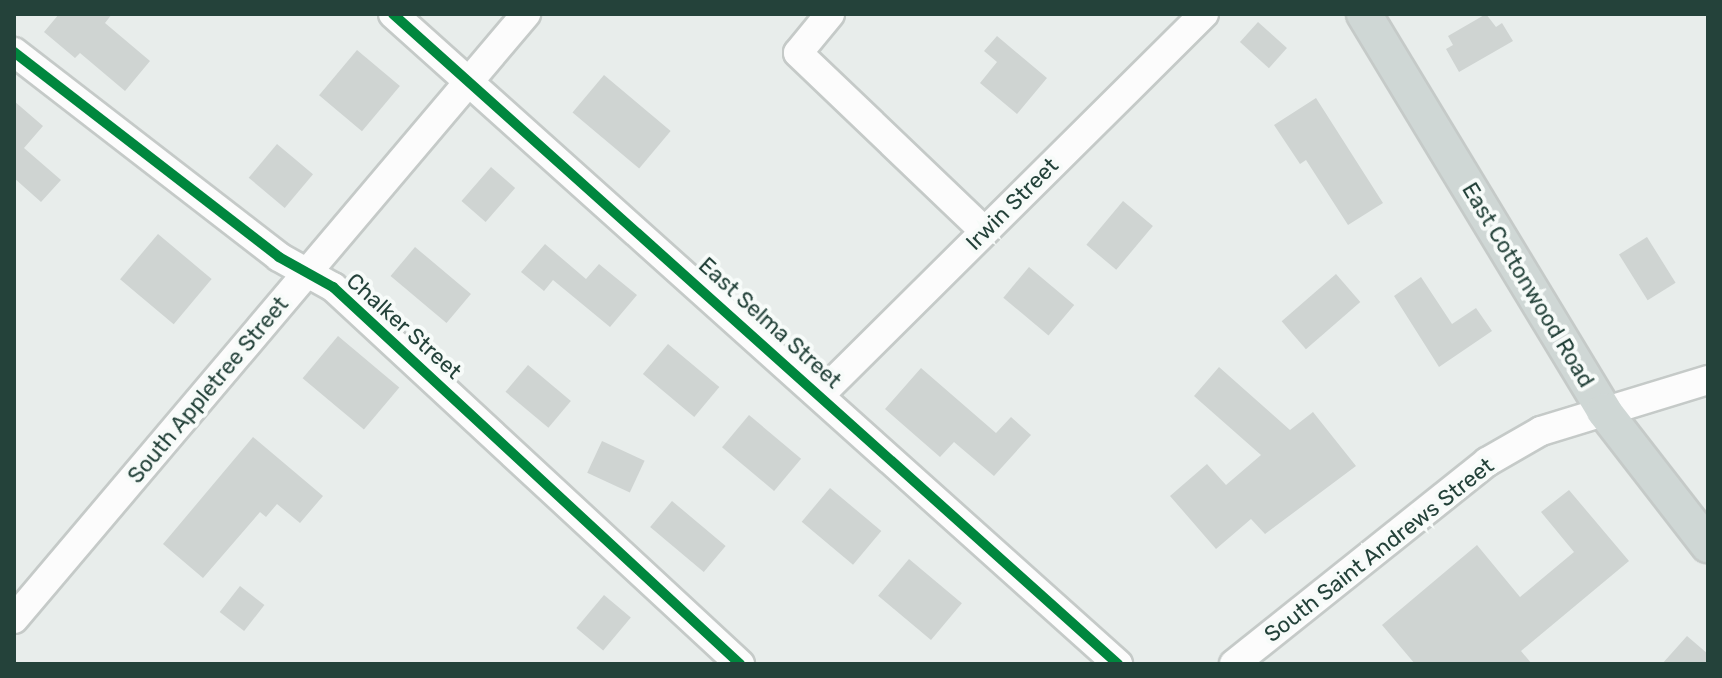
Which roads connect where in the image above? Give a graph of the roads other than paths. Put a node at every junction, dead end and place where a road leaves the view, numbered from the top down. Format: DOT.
graph roads {
  1 [pos="393,14"];
  2 [pos="526,14"];
  3 [pos="830,14"];
  4 [pos="1204,14"];
  5 [pos="1364,14"];
  6 [pos="14,52"];
  7 [pos="471,80"];
  8 [pos="984,231"];
  9 [pos="307,273"];
  10 [pos="1708,380"];
  11 [pos="820,395"];
  12 [pos="1604,411"];
  13 [pos="1708,545"];
  14 [pos="14,619"];
  15 [pos="740,664"];
  16 [pos="1118,664"];
  17 [pos="1234,664"];
  1 -- 7 [label="street, East Selma Street"];
  2 -- 7 [label="street, South Appletree Street"];
  3 -- 8 [label="street"];
  4 -- 8 [label="street, Irwin Street"];
  5 -- 12 [label="main road, East Cottonwood Road"];
  6 -- 9 [label="street, Chalker Street"];
  7 -- 9 [label="street, South Appletree Street"];
  7 -- 11 [label="street, East Selma Street"];
  8 -- 11 [label="street, Irwin Street"];
  9 -- 14 [label="street, South Appletree Street"];
  9 -- 15 [label="street, Chalker Street"];
  10 -- 12 [label="street, South Saint Andrews Street"];
  11 -- 16 [label="street, East Selma Street"];
  12 -- 13 [label="main road, East Cottonwood Road"];
  12 -- 17 [label="street, South Saint Andrews Street"];
}
